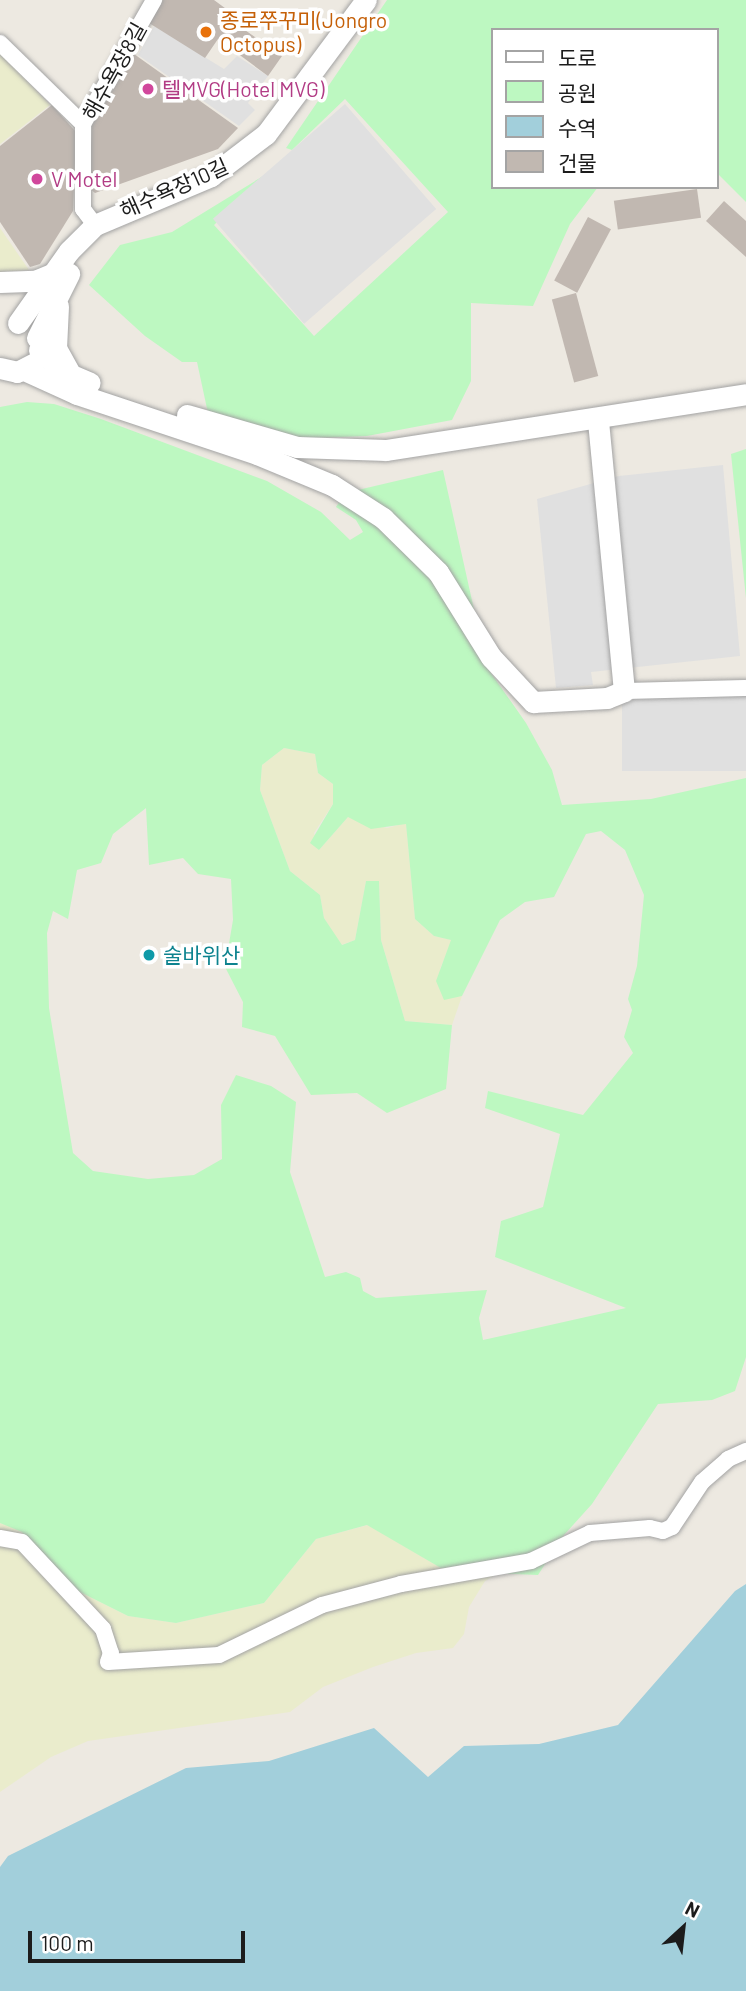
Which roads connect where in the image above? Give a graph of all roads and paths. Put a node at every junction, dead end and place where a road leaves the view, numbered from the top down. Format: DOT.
graph roads {
  1 [pos="154,0"];
  2 [pos="366,0"];
  3 [pos="0,43"];
  4 [pos="83,124"];
  5 [pos="89,233"];
  6 [pos="58,281"];
  7 [pos="0,282"];
  8 [pos="5,325"];
  9 [pos="38,344"];
  10 [pos="8,373"];
  11 [pos="75,378"];
  12 [pos="746,394"];
  13 [pos="598,419"];
  14 [pos="746,688"];
  15 [pos="624,691"];
  16 [pos="746,1451"];
  17 [pos="0,1538"];
  1 -- 4 [label="street, 해수욕장8길"];
  2 -- 5 [label="street, 해수욕장10길"];
  3 -- 4 [label="street"];
  4 -- 5 [label="street, 해수욕장8길"];
  5 -- 6 [label="street"];
  6 -- 7 [label="street"];
  6 -- 8 [label="street"];
  6 -- 9 [label="street"];
  6 -- 11 [label="street"];
  8 -- 9 [label="street"];
  9 -- 10 [label="street"];
  9 -- 11 [label="street"];
  10 -- 15 [label="street"];
  11 -- 13 [label="street"];
  12 -- 13 [label="street"];
  13 -- 15 [label="street"];
  14 -- 15 [label="street"];
  16 -- 17 [label="street"];
}
